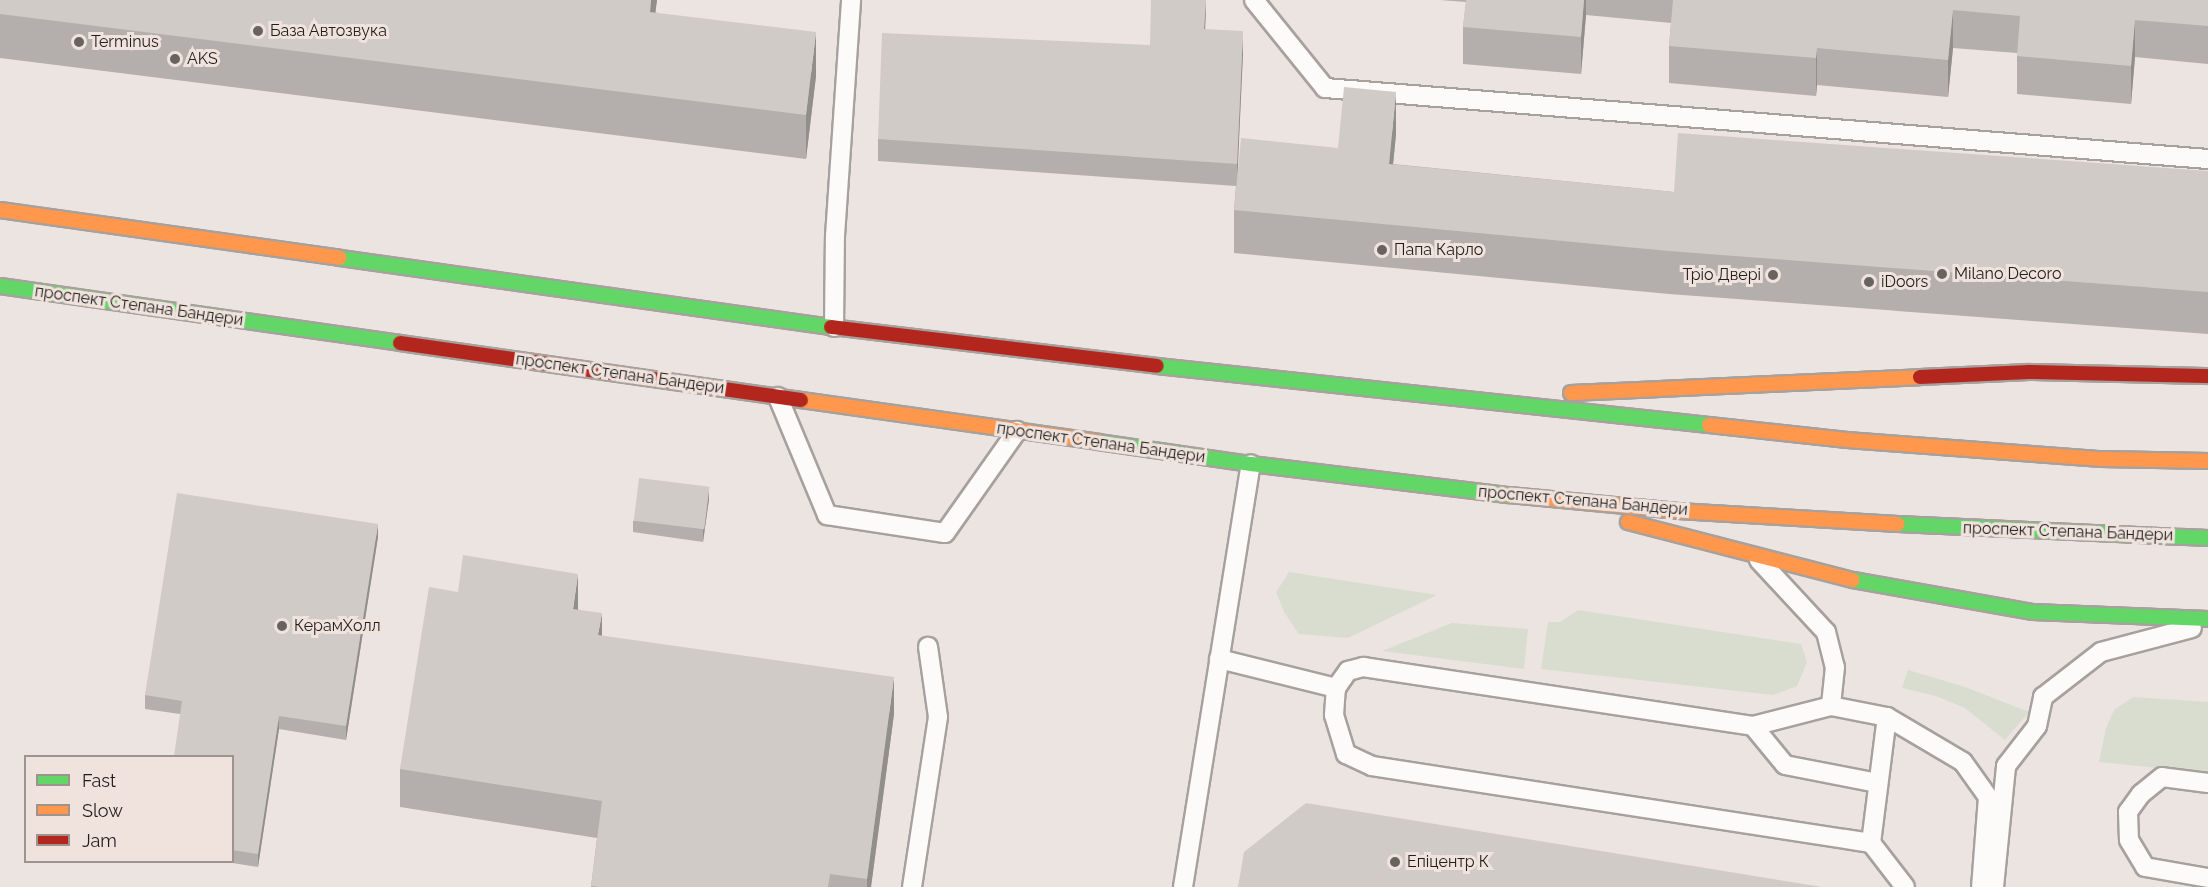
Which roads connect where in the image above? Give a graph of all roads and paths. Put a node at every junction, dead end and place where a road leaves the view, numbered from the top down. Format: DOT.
graph roads {
  1 [pos="851,0"];
  2 [pos="1254,0"];
  3 [pos="2208,159"];
  4 [pos="0,210"];
  5 [pos="0,286"];
  6 [pos="834,327"];
  7 [pos="2208,376"];
  8 [pos="778,397"];
  9 [pos="1470,398"];
  10 [pos="1017,431"];
  11 [pos="2208,461"];
  12 [pos="1251,464"];
  13 [pos="1545,499"];
  14 [pos="2208,538"];
  15 [pos="1756,556"];
  16 [pos="2208,619"];
  17 [pos="2208,623"];
  18 [pos="928,647"];
  19 [pos="1219,659"];
  20 [pos="1336,688"];
  21 [pos="1831,706"];
  22 [pos="1887,717"];
  23 [pos="1754,726"];
  24 [pos="1878,783"];
  25 [pos="2208,783"];
  26 [pos="1871,843"];
  27 [pos="2208,878"];
  28 [pos="912,887"];
  29 [pos="1183,887"];
  30 [pos="1905,887"];
  31 [pos="1981,887"];
  32 [pos="1994,887"];
  1 -- 6 [label="lane"];
  2 -- 3 [label="lane"];
  4 -- 6 [label="main road"];
  5 -- 8 [label="main road, проспект Степана Бандери"];
  6 -- 9 [label="main road"];
  7 -- 9 [label="main road"];
  8 -- 10 [label="main road, проспект Степана Бандери"];
  8 -- 10 [label="lane"];
  9 -- 11 [label="main road"];
  10 -- 12 [label="main road, проспект Степана Бандери"];
  12 -- 13 [label="main road, проспект Степана Бандери"];
  12 -- 19 [label="lane"];
  13 -- 14 [label="main road, проспект Степана Бандери"];
  13 -- 15 [label="main road"];
  15 -- 16 [label="main road"];
  15 -- 21 [label="lane"];
  17 -- 32 [label="lane"];
  18 -- 28 [label="lane"];
  19 -- 20 [label="lane"];
  19 -- 29 [label="lane"];
  20 -- 23 [label="lane"];
  20 -- 26 [label="lane"];
  21 -- 22 [label="lane"];
  21 -- 23 [label="lane"];
  22 -- 24 [label="lane"];
  22 -- 31 [label="lane"];
  23 -- 24 [label="lane"];
  24 -- 26 [label="lane"];
  25 -- 27 [label="lane"];
  26 -- 30 [label="lane"];
}
